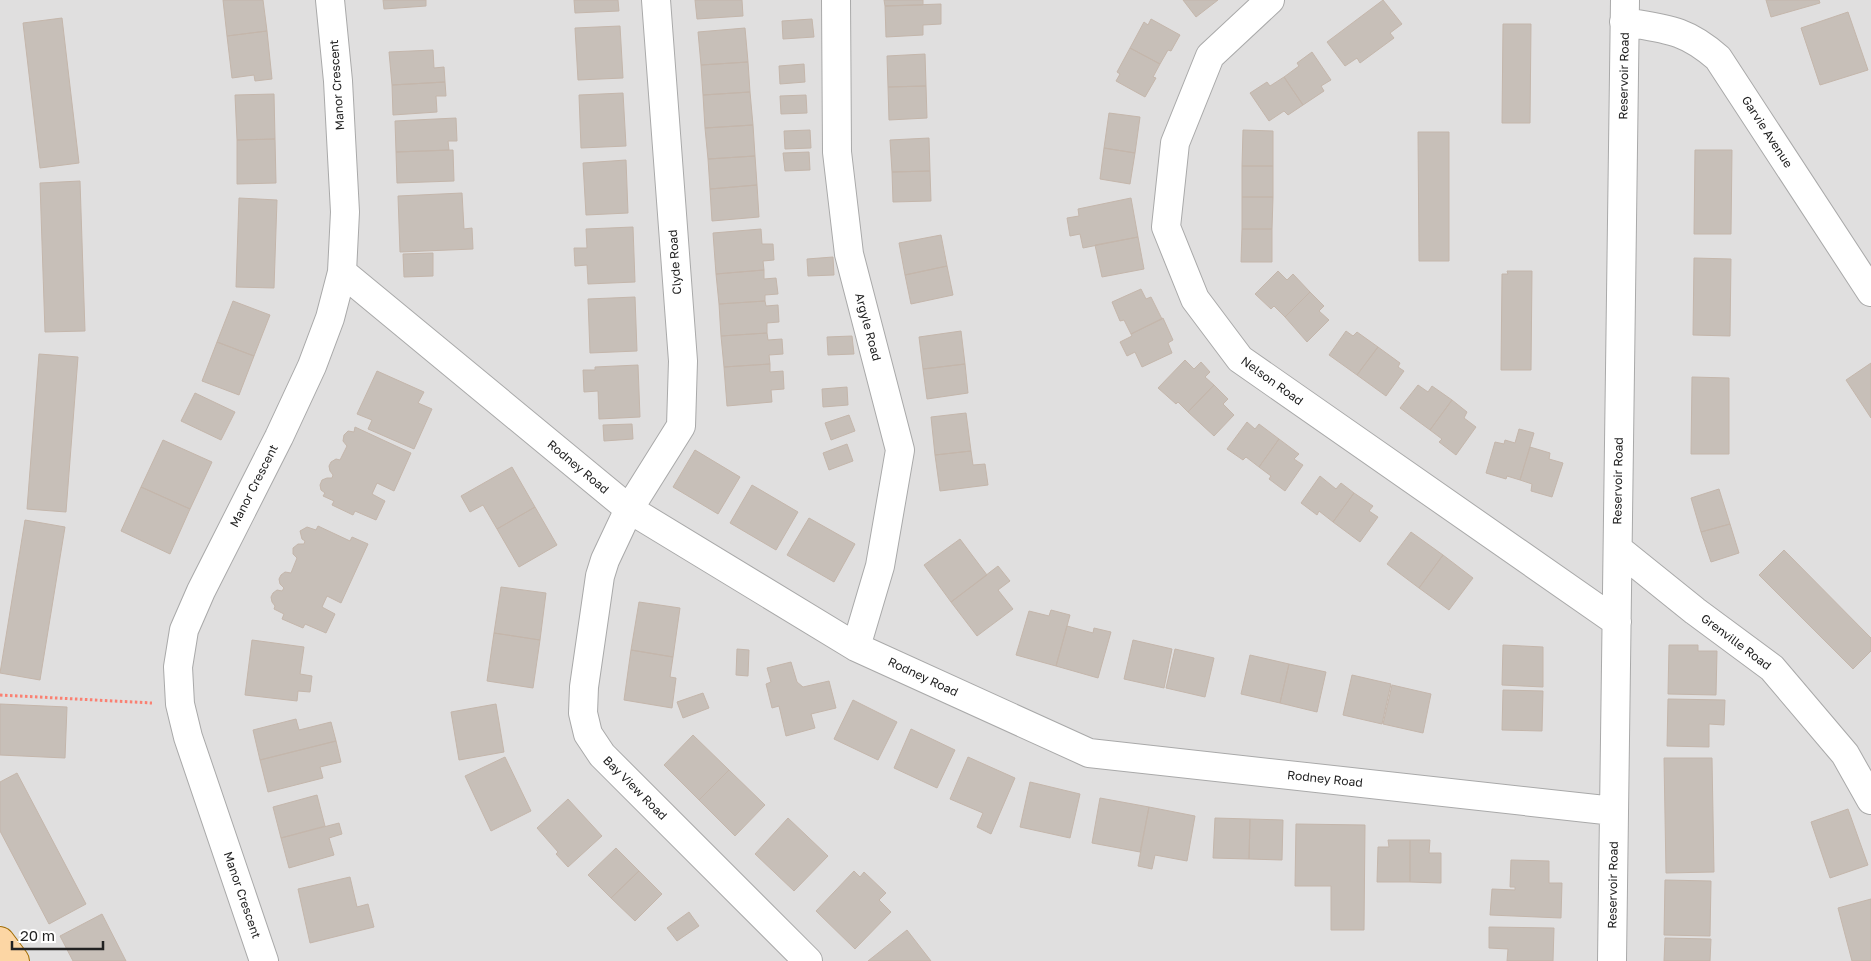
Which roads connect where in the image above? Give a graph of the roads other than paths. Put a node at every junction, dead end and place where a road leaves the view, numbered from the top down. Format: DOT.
graph roads {
  1 [pos="330,0"];
  2 [pos="656,0"];
  3 [pos="836,0"];
  4 [pos="1270,0"];
  5 [pos="1625,11"];
  6 [pos="342,272"];
  7 [pos="1871,292"];
  8 [pos="630,509"];
  9 [pos="1618,549"];
  10 [pos="1617,622"];
  11 [pos="856,647"];
  12 [pos="1871,800"];
  13 [pos="1614,811"];
  14 [pos="0,941"];
  15 [pos="0,954"];
  16 [pos="3,961"];
  17 [pos="15,961"];
  18 [pos="264,961"];
  19 [pos="808,961"];
  20 [pos="1612,961"];
  1 -- 6 [label="street, Manor Crescent"];
  2 -- 8 [label="street, Clyde Road"];
  3 -- 11 [label="street, Argyle Road"];
  4 -- 10 [label="street, Nelson Road"];
  5 -- 7 [label="street, Garvie Avenue"];
  5 -- 9 [label="street, Reservoir Road"];
  6 -- 8 [label="street, Rodney Road"];
  6 -- 18 [label="street, Manor Crescent"];
  8 -- 11 [label="street, Rodney Road"];
  8 -- 19 [label="street, Bay View Road"];
  9 -- 10 [label="street, Reservoir Road"];
  9 -- 12 [label="street, Grenville Road"];
  10 -- 13 [label="street, Reservoir Road"];
  11 -- 13 [label="street, Rodney Road"];
  13 -- 20 [label="street, Reservoir Road"];
  14 -- 17 [label="main road"];
  15 -- 16 [label="main road"];
}
